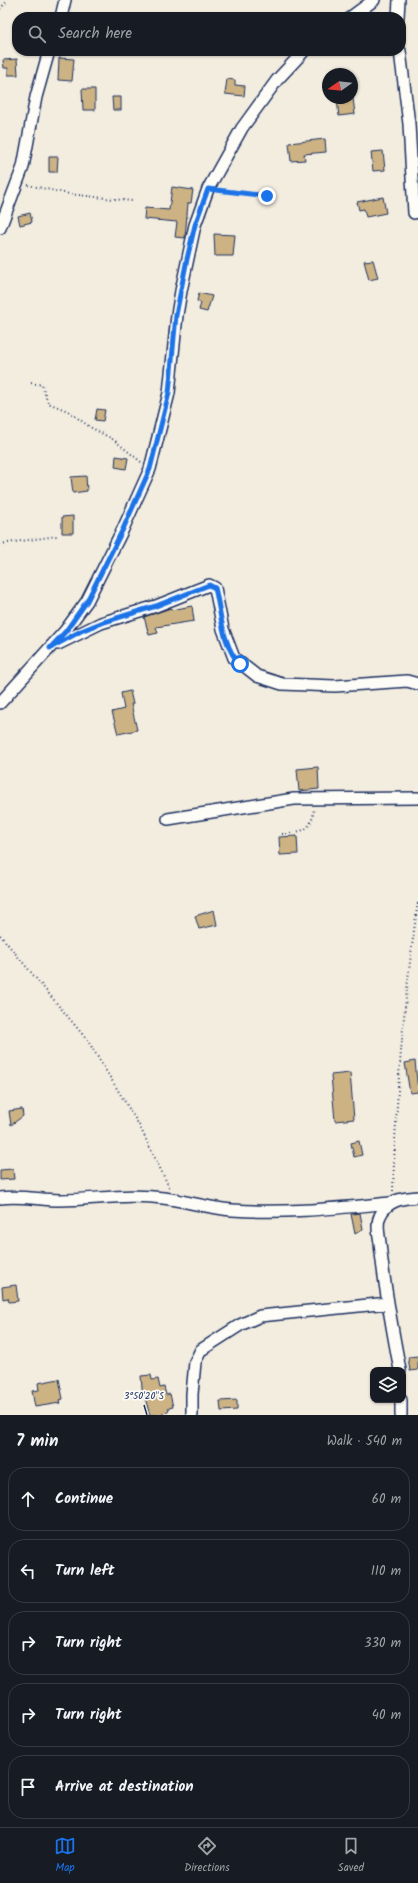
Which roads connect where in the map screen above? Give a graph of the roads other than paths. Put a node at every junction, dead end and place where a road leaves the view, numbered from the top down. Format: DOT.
graph roads {
  1 [pos="65,0"];
  2 [pos="374,0"];
  3 [pos="399,0"];
  4 [pos="62,12"];
  5 [pos="358,12"];
  6 [pos="398,12"];
  7 [pos="48,56"];
  8 [pos="299,56"];
  9 [pos="401,56"];
  10 [pos="414,213"];
  11 [pos="0,228"];
  12 [pos="50,648"];
  13 [pos="418,684"];
  14 [pos="0,703"];
  15 [pos="418,798"];
  16 [pos="168,819"];
  17 [pos="418,1197"];
  18 [pos="0,1198"];
  19 [pos="391,1202"];
  20 [pos="388,1304"];
  21 [pos="399,1367"];
  22 [pos="401,1403"];
  23 [pos="192,1415"];
  24 [pos="401,1415"];
  1 -- 4 [label="street"];
  2 -- 5 [label="street"];
  3 -- 6 [label="street"];
  7 -- 11 [label="street"];
  8 -- 12 [label="street"];
  9 -- 10 [label="street"];
  12 -- 13 [label="street"];
  12 -- 14 [label="street"];
  15 -- 16 [label="street"];
  17 -- 19 [label="street"];
  18 -- 19 [label="street"];
  19 -- 20 [label="street"];
  20 -- 21 [label="street"];
  20 -- 23 [label="street"];
  22 -- 24 [label="street"];
}
